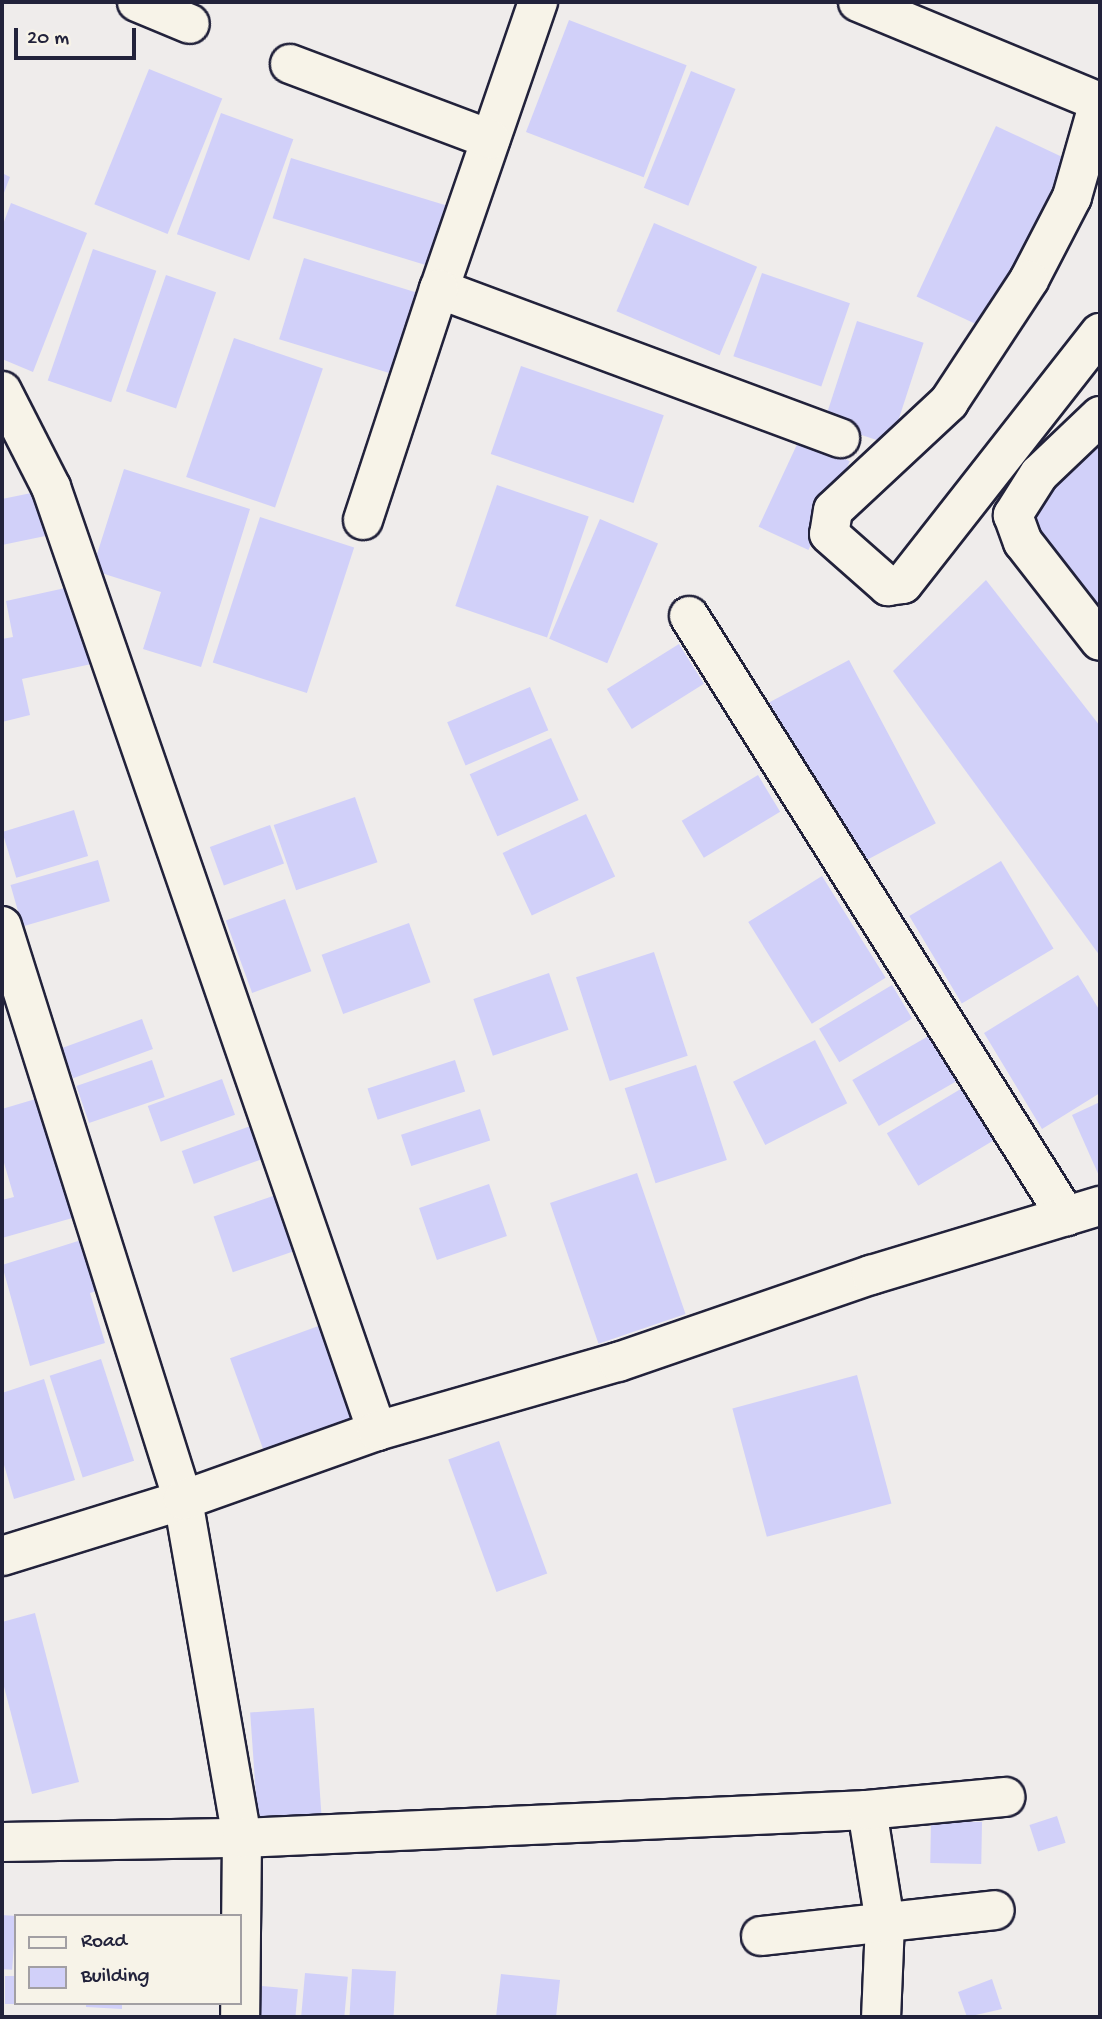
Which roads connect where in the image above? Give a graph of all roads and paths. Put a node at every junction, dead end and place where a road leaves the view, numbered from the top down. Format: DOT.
graph roads {
  1 [pos="137,2"];
  2 [pos="538,2"];
  3 [pos="858,2"];
  4 [pos="190,24"];
  5 [pos="290,64"];
  6 [pos="1100,102"];
  7 [pos="490,139"];
  8 [pos="1092,163"];
  9 [pos="439,289"];
  10 [pos="1100,333"];
  11 [pos="2,391"];
  12 [pos="1100,416"];
  13 [pos="839,438"];
  14 [pos="363,520"];
  15 [pos="689,616"];
  16 [pos="1100,641"];
  17 [pos="2,926"];
  18 [pos="1083,1211"];
  19 [pos="377,1431"];
  20 [pos="183,1500"];
  21 [pos="2,1556"];
  22 [pos="1005,1797"];
  23 [pos="867,1810"];
  24 [pos="242,1838"];
  25 [pos="2,1842"];
  26 [pos="995,1910"];
  27 [pos="241,1914"];
  28 [pos="885,1923"];
  29 [pos="761,1936"];
  30 [pos="881,2017"];
  1 -- 4 [label="street"];
  2 -- 7 [label="street"];
  3 -- 6 [label="street"];
  5 -- 7 [label="street"];
  6 -- 8 [label="street"];
  7 -- 9 [label="street"];
  8 -- 10 [label="street"];
  9 -- 13 [label="street"];
  9 -- 14 [label="street"];
  11 -- 19 [label="street"];
  12 -- 16 [label="street"];
  15 -- 18 [label="street"];
  17 -- 20 [label="street"];
  18 -- 19 [label="street"];
  19 -- 20 [label="street"];
  20 -- 21 [label="street"];
  20 -- 24 [label="street"];
  22 -- 23 [label="street"];
  23 -- 24 [label="street"];
  23 -- 28 [label="street"];
  24 -- 25 [label="street"];
  24 -- 27 [label="street"];
  26 -- 28 [label="street"];
  28 -- 29 [label="street"];
  28 -- 30 [label="street"];
}
